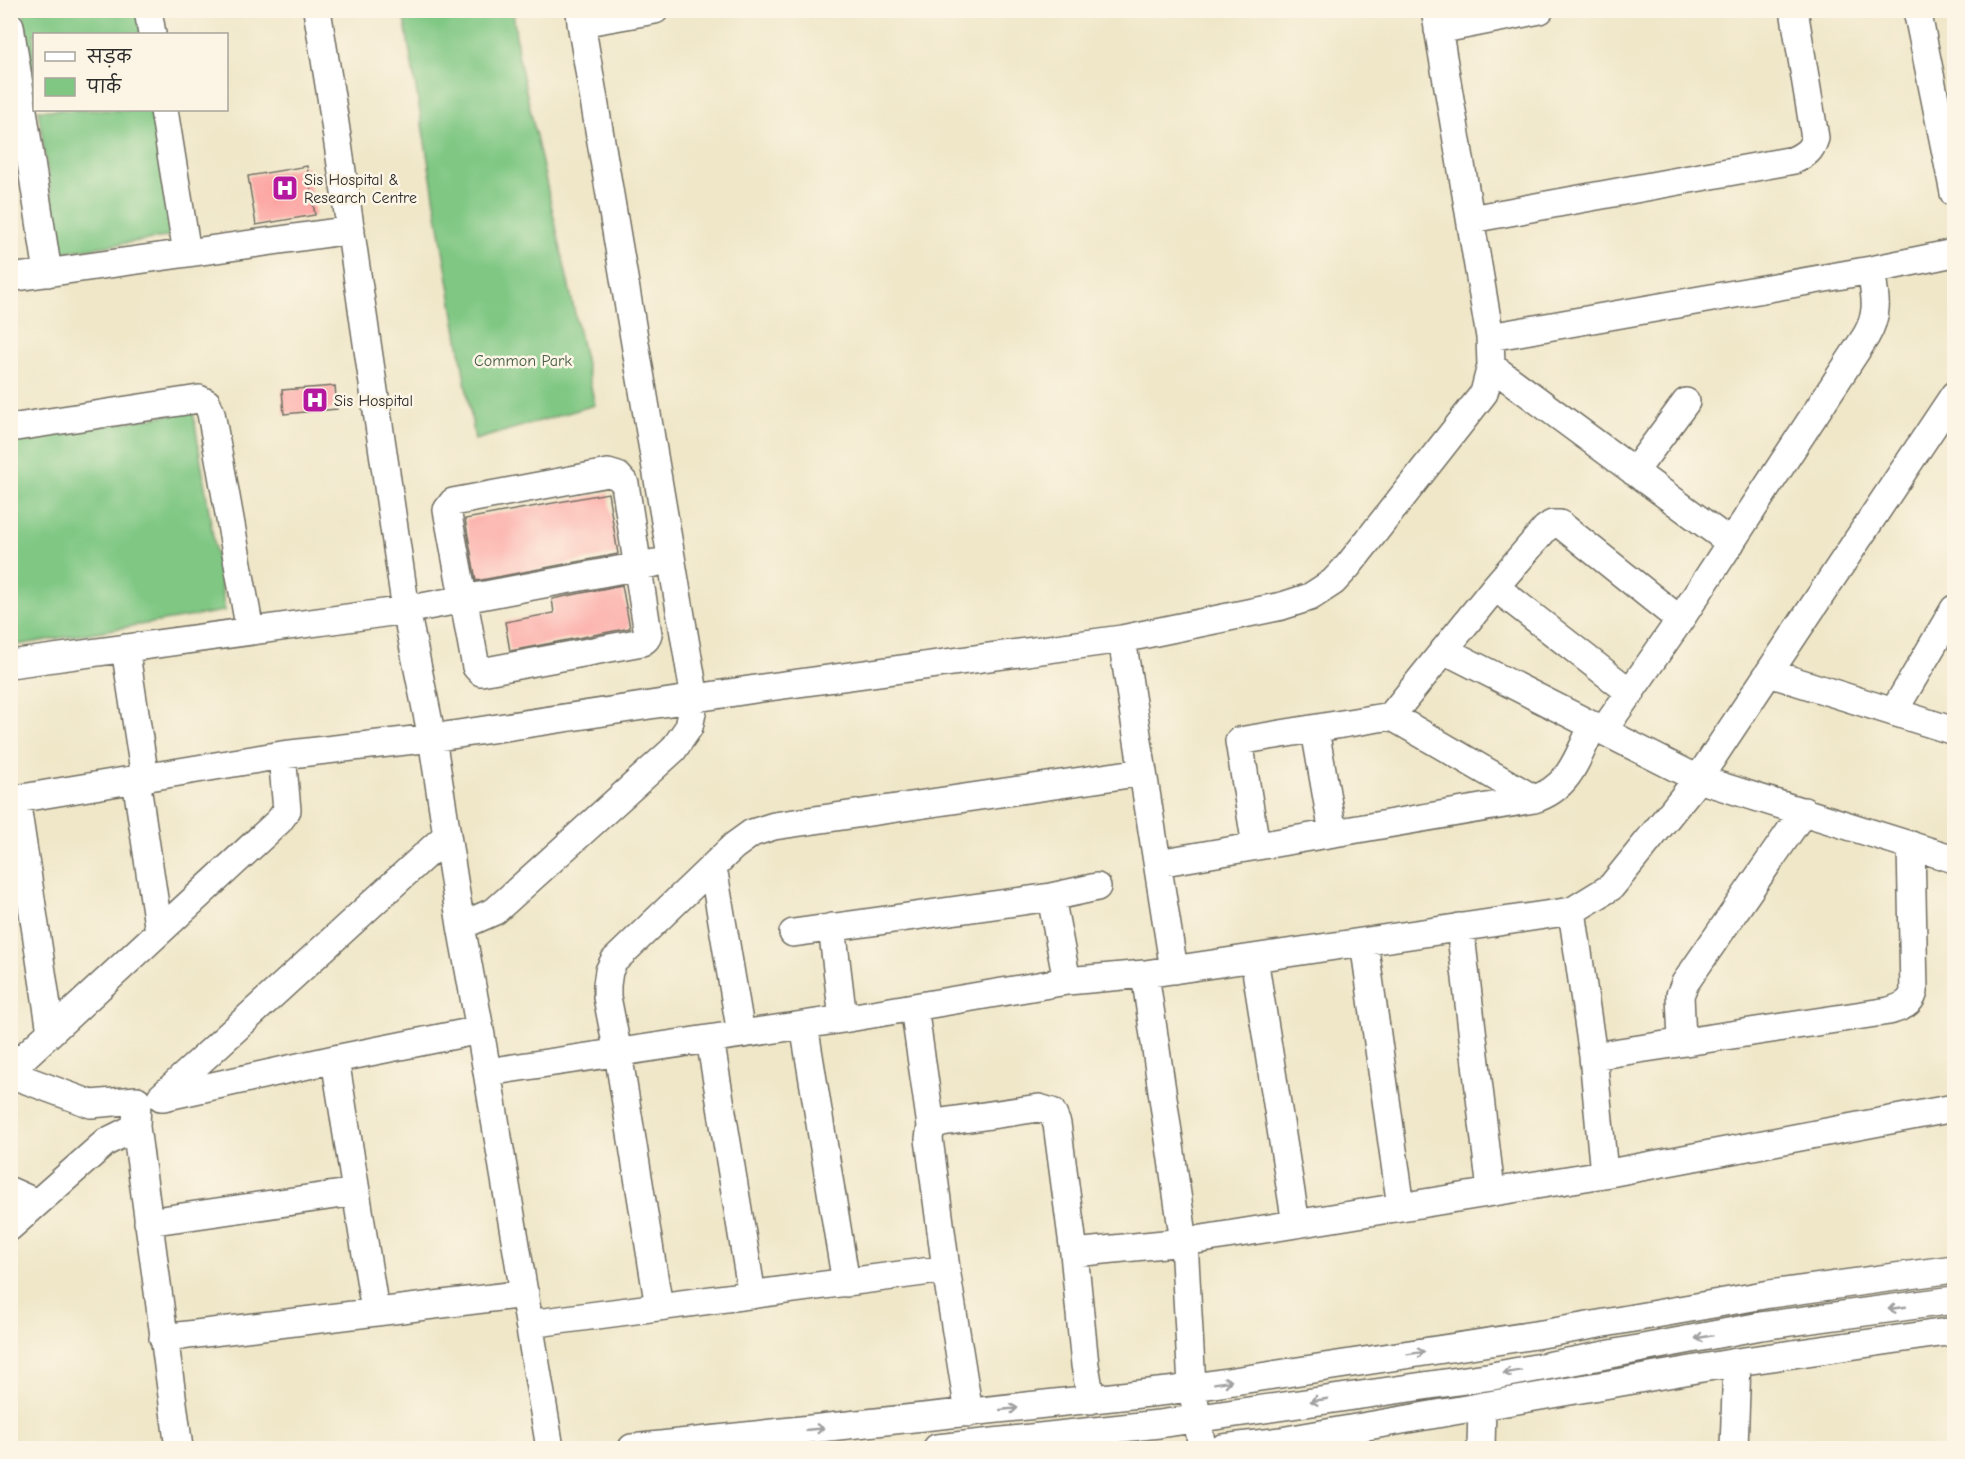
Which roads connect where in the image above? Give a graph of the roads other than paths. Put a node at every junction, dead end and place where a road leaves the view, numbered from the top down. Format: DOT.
graph roads {
  1 [pos="148,10"];
  2 [pos="316,10"];
  3 [pos="655,10"];
  4 [pos="1540,10"];
  5 [pos="1794,10"];
  6 [pos="1917,10"];
  7 [pos="1510,13"];
  8 [pos="580,17"];
  9 [pos="1436,20"];
  10 [pos="10,26"];
  11 [pos="152,33"];
  12 [pos="164,111"];
  13 [pos="1954,193"];
  14 [pos="1471,219"];
  15 [pos="351,230"];
  16 [pos="1954,253"];
  17 [pos="187,254"];
  18 [pos="1871,270"];
  19 [pos="48,273"];
  20 [pos="10,278"];
  21 [pos="1490,337"];
  22 [pos="1491,366"];
  23 [pos="1954,395"];
  24 [pos="1686,402"];
  25 [pos="10,428"];
  26 [pos="1635,472"];
  27 [pos="1731,543"];
  28 [pos="672,560"];
  29 [pos="638,567"];
  30 [pos="1495,587"];
  31 [pos="464,599"];
  32 [pos="1954,609"];
  33 [pos="406,610"];
  34 [pos="1680,620"];
  35 [pos="250,631"];
  36 [pos="1122,639"];
  37 [pos="125,648"];
  38 [pos="1444,650"];
  39 [pos="10,664"];
  40 [pos="1769,673"];
  41 [pos="1631,693"];
  42 [pos="695,699"];
  43 [pos="1894,711"];
  44 [pos="1391,716"];
  45 [pos="1598,728"];
  46 [pos="1315,730"];
  47 [pos="1954,730"];
  48 [pos="432,738"];
  49 [pos="282,755"];
  50 [pos="1143,771"];
  51 [pos="140,779"];
  52 [pos="1698,779"];
  53 [pos="1534,799"];
  54 [pos="13,800"];
  55 [pos="1804,811"];
  56 [pos="1333,833"];
  57 [pos="446,836"];
  58 [pos="1911,845"];
  59 [pos="1256,846"];
  60 [pos="1954,859"];
  61 [pos="1158,863"];
  62 [pos="713,867"];
  63 [pos="1097,887"];
  64 [pos="1051,897"];
  65 [pos="1572,911"];
  66 [pos="461,926"];
  67 [pos="832,927"];
  68 [pos="1460,927"];
  69 [pos="159,932"];
  70 [pos="793,933"];
  71 [pos="1364,942"];
  72 [pos="1254,958"];
  73 [pos="1174,970"];
  74 [pos="1145,974"];
  75 [pos="1067,981"];
  76 [pos="914,1007"];
  77 [pos="843,1019"];
  78 [pos="804,1025"];
  79 [pos="480,1030"];
  80 [pos="51,1032"];
  81 [pos="741,1034"];
  82 [pos="710,1039"];
  83 [pos="1682,1041"];
  84 [pos="618,1053"];
  85 [pos="1593,1056"];
  86 [pos="334,1059"];
  87 [pos="10,1072"];
  88 [pos="487,1072"];
  89 [pos="149,1099"];
  90 [pos="1954,1108"];
  91 [pos="931,1126"];
  92 [pos="136,1127"];
  93 [pos="1604,1174"];
  94 [pos="10,1191"];
  95 [pos="1491,1191"];
  96 [pos="356,1192"];
  97 [pos="37,1203"];
  98 [pos="1401,1207"];
  99 [pos="148,1222"];
  100 [pos="1296,1224"];
  101 [pos="10,1227"];
  102 [pos="1184,1242"];
  103 [pos="1074,1253"];
  104 [pos="946,1269"];
  105 [pos="1954,1269"];
  106 [pos="846,1283"];
  107 [pos="525,1294"];
  108 [pos="752,1295"];
  109 [pos="1954,1300"];
  110 [pos="659,1307"];
  111 [pos="375,1311"];
  112 [pos="529,1324"];
  113 [pos="1954,1331"];
  114 [pos="163,1338"];
  115 [pos="1737,1362"];
  116 [pos="1192,1386"];
  117 [pos="1091,1400"];
  118 [pos="1482,1406"];
  119 [pos="969,1413"];
  120 [pos="1197,1418"];
  121 [pos="1732,1448"];
  122 [pos="179,1449"];
  123 [pos="550,1449"];
  124 [pos="632,1449"];
  125 [pos="937,1449"];
  126 [pos="1202,1449"];
  127 [pos="1223,1449"];
  128 [pos="1481,1449"];
  1 -- 11 [label="street"];
  2 -- 15 [label="street"];
  3 -- 8 [label="street"];
  4 -- 7 [label="street"];
  5 -- 14 [label="street"];
  6 -- 13 [label="street"];
  7 -- 9 [label="street"];
  8 -- 28 [label="street"];
  9 -- 14 [label="street"];
  10 -- 19 [label="street"];
  12 -- 17 [label="street"];
  14 -- 21 [label="street"];
  15 -- 17 [label="street"];
  15 -- 33 [label="street"];
  16 -- 18 [label="street"];
  17 -- 19 [label="street"];
  18 -- 21 [label="street"];
  18 -- 27 [label="street"];
  19 -- 20 [label="street"];
  21 -- 22 [label="street"];
  22 -- 26 [label="street"];
  22 -- 36 [label="street"];
  23 -- 40 [label="street"];
  24 -- 26 [label="street"];
  25 -- 35 [label="street"];
  26 -- 27 [label="street"];
  27 -- 34 [label="street"];
  28 -- 29 [label="street"];
  28 -- 42 [label="street"];
  29 -- 31 [label="street"];
  29 -- 31 [label="street"];
  29 -- 31 [label="street"];
  30 -- 34 [label="street"];
  30 -- 38 [label="street"];
  30 -- 41 [label="street"];
  31 -- 33 [label="street"];
  32 -- 43 [label="street"];
  33 -- 35 [label="street"];
  33 -- 48 [label="street"];
  34 -- 41 [label="street"];
  35 -- 37 [label="street"];
  36 -- 42 [label="street"];
  36 -- 50 [label="street"];
  37 -- 39 [label="street"];
  37 -- 51 [label="street"];
  38 -- 44 [label="street"];
  38 -- 45 [label="street"];
  40 -- 43 [label="street"];
  40 -- 52 [label="street"];
  41 -- 45 [label="street"];
  42 -- 48 [label="street"];
  42 -- 66 [label="street"];
  43 -- 47 [label="street"];
  44 -- 46 [label="street"];
  44 -- 53 [label="street"];
  45 -- 52 [label="street"];
  45 -- 53 [label="street"];
  46 -- 56 [label="street"];
  46 -- 59 [label="street"];
  48 -- 49 [label="street"];
  48 -- 57 [label="street"];
  49 -- 51 [label="street"];
  49 -- 69 [label="street"];
  50 -- 61 [label="street"];
  50 -- 62 [label="street"];
  51 -- 54 [label="street"];
  51 -- 69 [label="street"];
  52 -- 55 [label="street"];
  52 -- 65 [label="street"];
  53 -- 56 [label="street"];
  54 -- 80 [label="street"];
  55 -- 58 [label="street"];
  55 -- 83 [label="street"];
  56 -- 59 [label="street"];
  57 -- 66 [label="street"];
  57 -- 89 [label="street"];
  58 -- 60 [label="street"];
  58 -- 83 [label="street"];
  59 -- 61 [label="street"];
  61 -- 73 [label="street"];
  62 -- 81 [label="street"];
  62 -- 84 [label="street"];
  63 -- 64 [label="street"];
  64 -- 67 [label="street"];
  64 -- 75 [label="street"];
  65 -- 68 [label="street"];
  65 -- 85 [label="street"];
  66 -- 79 [label="street"];
  67 -- 70 [label="street"];
  67 -- 77 [label="street"];
  68 -- 71 [label="street"];
  68 -- 95 [label="street"];
  69 -- 80 [label="street"];
  71 -- 72 [label="street"];
  71 -- 98 [label="street"];
  72 -- 73 [label="street"];
  72 -- 100 [label="street"];
  73 -- 74 [label="street"];
  74 -- 75 [label="street"];
  74 -- 102 [label="street"];
  75 -- 76 [label="street"];
  76 -- 77 [label="street"];
  76 -- 91 [label="street"];
  77 -- 78 [label="street"];
  78 -- 81 [label="street"];
  78 -- 106 [label="street"];
  79 -- 86 [label="street"];
  79 -- 88 [label="street"];
  80 -- 87 [label="street"];
  81 -- 82 [label="street"];
  82 -- 84 [label="street"];
  82 -- 108 [label="street"];
  83 -- 85 [label="street"];
  84 -- 88 [label="street"];
  84 -- 110 [label="street"];
  85 -- 93 [label="street"];
  86 -- 89 [label="street"];
  86 -- 96 [label="street"];
  87 -- 89 [label="street"];
  88 -- 107 [label="street"];
  89 -- 92 [label="street"];
  90 -- 93 [label="street"];
  91 -- 103 [label="street"];
  91 -- 104 [label="street"];
  92 -- 97 [label="street"];
  92 -- 99 [label="street"];
  93 -- 95 [label="street"];
  94 -- 97 [label="street"];
  95 -- 98 [label="street"];
  96 -- 99 [label="street"];
  96 -- 111 [label="street"];
  97 -- 101 [label="street"];
  98 -- 100 [label="street"];
  99 -- 114 [label="street"];
  100 -- 102 [label="street"];
  102 -- 103 [label="street"];
  102 -- 116 [label="street"];
  103 -- 117 [label="street"];
  104 -- 106 [label="street"];
  104 -- 119 [label="street"];
  116 -- 105 [label="street, one-way"];
  106 -- 108 [label="street"];
  107 -- 111 [label="street"];
  107 -- 112 [label="street"];
  108 -- 110 [label="street"];
  109 -- 120 [label="street, one-way"];
  110 -- 112 [label="street"];
  111 -- 114 [label="street"];
  112 -- 123 [label="street"];
  113 -- 115 [label="street"];
  114 -- 122 [label="street"];
  115 -- 118 [label="street"];
  115 -- 121 [label="street"];
  116 -- 117 [label="street"];
  116 -- 120 [label="street"];
  119 -- 117 [label="street, one-way"];
  118 -- 127 [label="street"];
  118 -- 128 [label="street"];
  124 -- 119 [label="street, one-way"];
  120 -- 125 [label="street"];
  120 -- 126 [label="street"];
}
